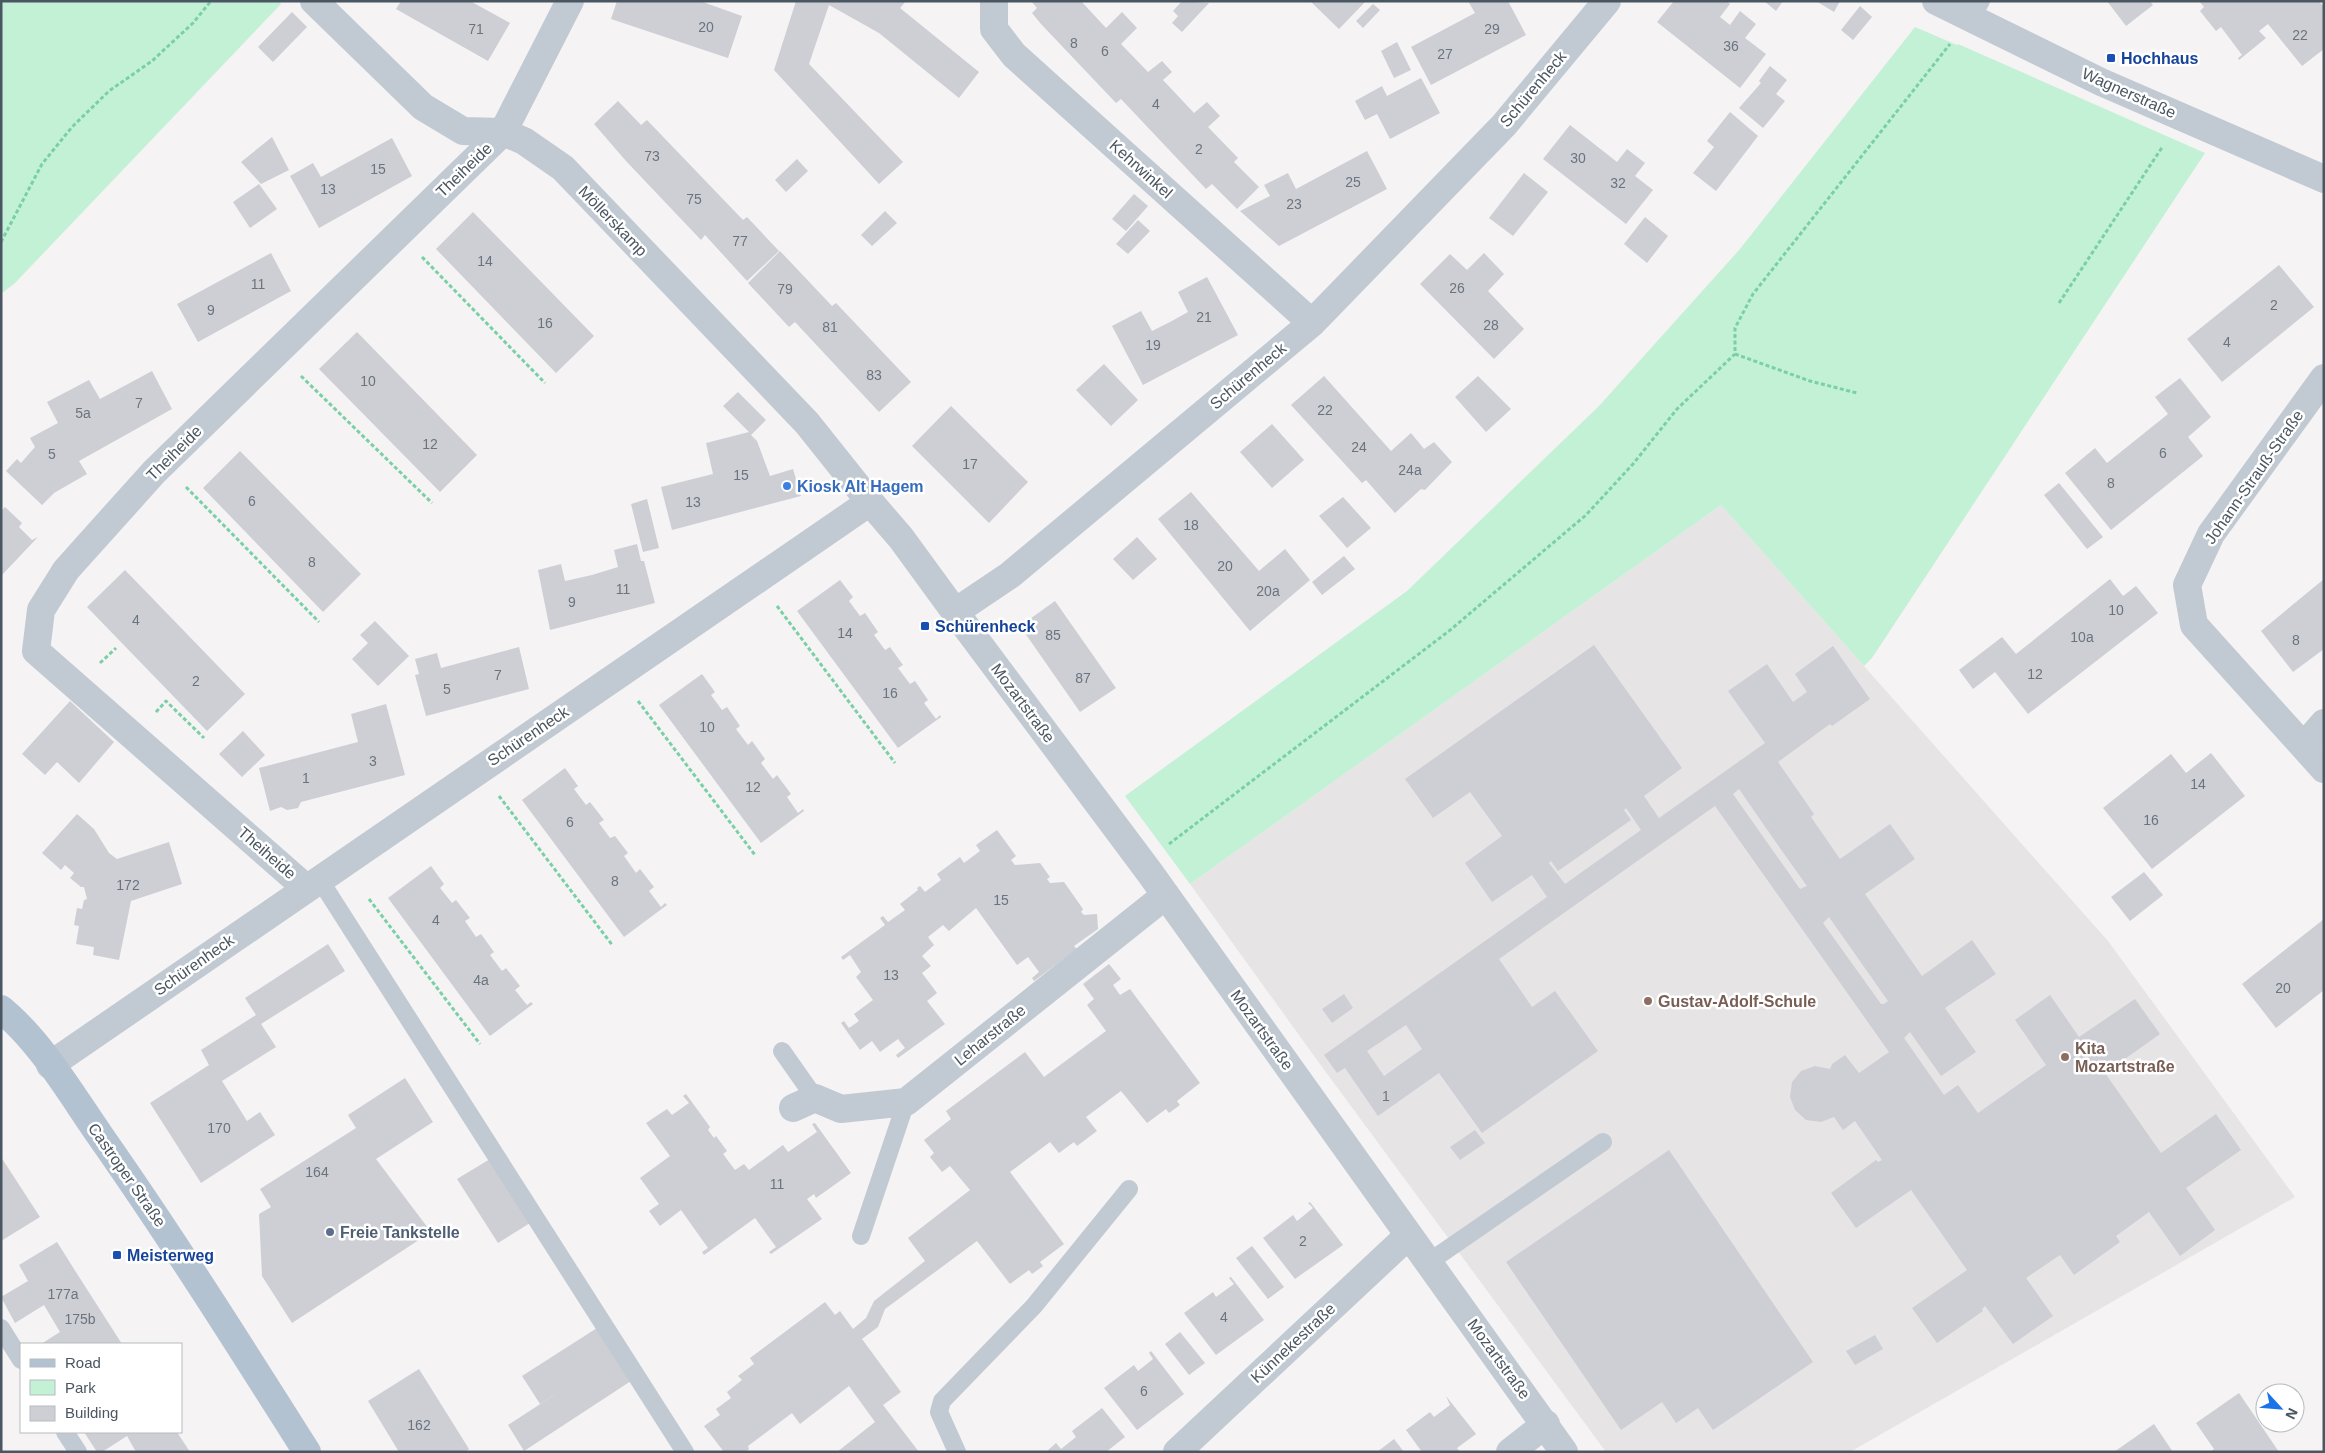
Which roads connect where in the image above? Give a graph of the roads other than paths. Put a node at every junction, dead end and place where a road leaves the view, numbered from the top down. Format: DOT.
graph roads {
  1 [pos="314,1"];
  2 [pos="570,1"];
  3 [pos="994,1"];
  4 [pos="1606,1"];
  5 [pos="1936,1"];
  6 [pos="1976,10"];
  7 [pos="503,132"];
  8 [pos="2324,179"];
  9 [pos="1312,323"];
  10 [pos="2324,378"];
  11 [pos="870,502"];
  12 [pos="955,612"];
  13 [pos="2324,723"];
  14 [pos="2304,746"];
  15 [pos="2324,769"];
  16 [pos="313,884"];
  17 [pos="1166,895"];
  18 [pos="1,1009"];
  19 [pos="782,1051"];
  20 [pos="50,1065"];
  21 [pos="906,1102"];
  22 [pos="804,1103"];
  23 [pos="1602,1142"];
  24 [pos="1129,1189"];
  25 [pos="1409,1235"];
  26 [pos="861,1236"];
  27 [pos="1429,1262"];
  28 [pos="1,1328"];
  29 [pos="20,1358"];
  30 [pos="1546,1424"];
  31 [pos="66,1433"];
  32 [pos="78,1452"];
  33 [pos="307,1452"];
  34 [pos="685,1452"];
  35 [pos="957,1452"];
  36 [pos="1177,1452"];
  37 [pos="1510,1452"];
  38 [pos="1564,1452"];
  1 -- 7 [label="street, Möllerskamp"];
  2 -- 7 [label="street, Theiheide"];
  3 -- 9 [label="street, Kehrwinkel"];
  4 -- 9 [label="street, Schürenheck"];
  5 -- 6 [label="street, Wagnerstraße"];
  6 -- 8 [label="street, Wagnerstraße"];
  7 -- 11 [label="street, Möllerskamp"];
  7 -- 16 [label="street, Theiheide"];
  9 -- 12 [label="street, Schürenheck"];
  10 -- 14 [label="street, Johann-Strauß-Straße"];
  11 -- 12 [label="street"];
  11 -- 16 [label="street, Schürenheck"];
  12 -- 17 [label="street, Mozartstraße"];
  13 -- 14 [label="street"];
  14 -- 15 [label="street, Johann-Strauß-Straße"];
  16 -- 20 [label="street, Schürenheck"];
  16 -- 34 [label="lane"];
  17 -- 21 [label="street, Leharstraße"];
  17 -- 25 [label="street, Mozartstraße"];
  18 -- 20 [label="main road, Castroper Straße"];
  19 -- 22 [label="lane"];
  20 -- 33 [label="main road, Castroper Straße"];
  21 -- 22 [label="street"];
  21 -- 26 [label="lane"];
  23 -- 27 [label="lane"];
  24 -- 35 [label="lane"];
  25 -- 27 [label="street, Mozartstraße"];
  25 -- 36 [label="street, Künnekestraße"];
  27 -- 30 [label="street, Mozartstraße"];
  28 -- 29 [label="lane"];
  30 -- 37 [label="street"];
  30 -- 38 [label="street, Mozartstraße"];
  31 -- 32 [label="lane"];
}
